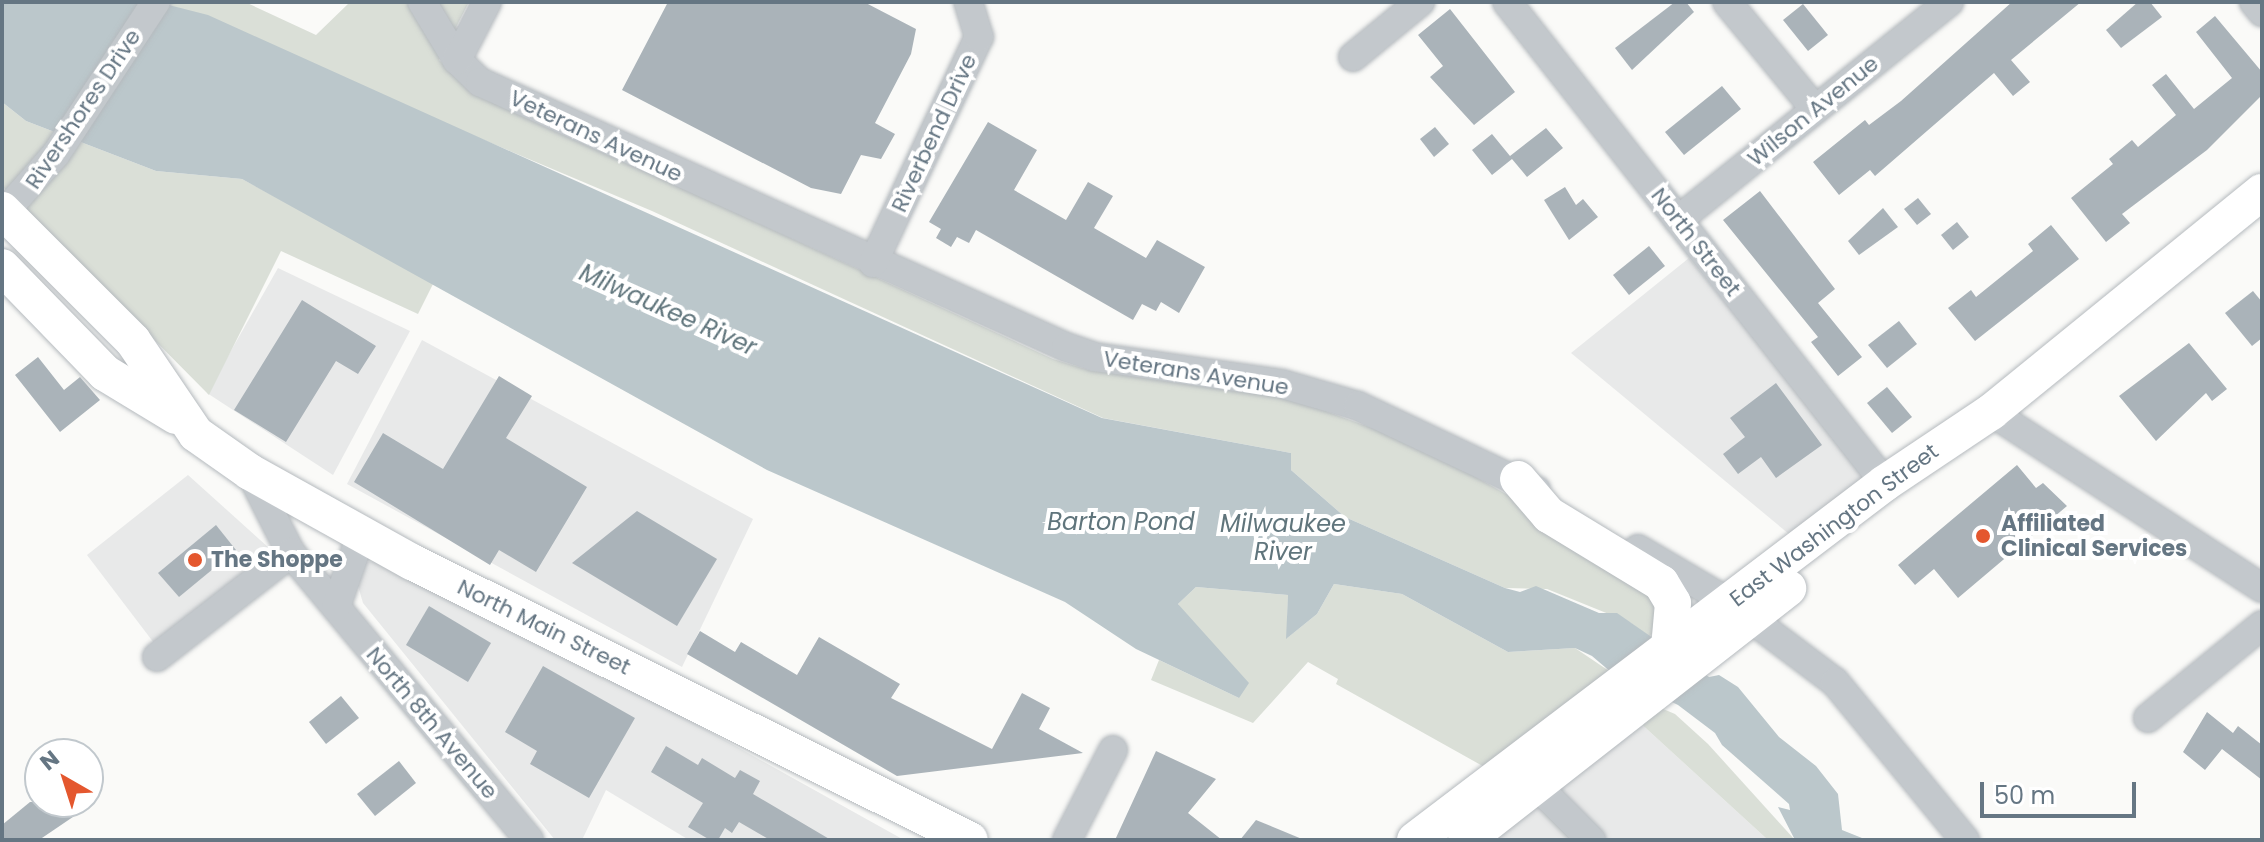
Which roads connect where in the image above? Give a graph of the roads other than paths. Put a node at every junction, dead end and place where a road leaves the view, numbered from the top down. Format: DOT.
graph roads {
  1 [pos="156,2"];
  2 [pos="422,2"];
  3 [pos="487,2"];
  4 [pos="968,2"];
  5 [pos="1420,2"];
  6 [pos="1507,2"];
  7 [pos="1727,2"];
  8 [pos="1949,2"];
  9 [pos="2254,2"];
  10 [pos="2262,12"];
  11 [pos="1353,57"];
  12 [pos="457,60"];
  13 [pos="1815,109"];
  14 [pos="2262,192"];
  15 [pos="3,213"];
  16 [pos="1678,220"];
  17 [pos="873,263"];
  18 [pos="2,267"];
  19 [pos="1991,412"];
  20 [pos="185,421"];
  21 [pos="250,472"];
  22 [pos="1518,479"];
  23 [pos="1885,483"];
  24 [pos="361,535"];
  25 [pos="291,553"];
  26 [pos="2262,588"];
  27 [pos="336,607"];
  28 [pos="1741,610"];
  29 [pos="2262,625"];
  30 [pos="1680,646"];
  31 [pos="157,657"];
  32 [pos="2148,718"];
  33 [pos="1581,732"];
  34 [pos="1113,750"];
  35 [pos="1536,785"];
  36 [pos="916,812"];
  37 [pos="529,840"];
  38 [pos="939,840"];
  39 [pos="970,840"];
  40 [pos="1067,840"];
  41 [pos="1415,840"];
  42 [pos="1466,840"];
  43 [pos="1591,840"];
  44 [pos="1965,840"];
  1 -- 15 [label="street, Rivershores Drive"];
  2 -- 12 [label="street, Veterans Avenue"];
  3 -- 12 [label="street"];
  4 -- 17 [label="street, Riverbend Drive"];
  5 -- 11 [label="street"];
  6 -- 16 [label="street, North Street"];
  7 -- 13 [label="street"];
  8 -- 13 [label="street, Wilson Avenue"];
  9 -- 10 [label="street"];
  12 -- 17 [label="street, Veterans Avenue"];
  13 -- 16 [label="street, Wilson Avenue"];
  14 -- 19 [label="main road, East Washington Street"];
  15 -- 20 [label="main road, North Main Street"];
  16 -- 23 [label="street, North Street"];
  17 -- 22 [label="street, Veterans Avenue"];
  18 -- 20 [label="main road, North Main Street"];
  19 -- 23 [label="main road, East Washington Street"];
  19 -- 26 [label="street"];
  19 -- 28 [label="main road, East Washington Street"];
  20 -- 21 [label="main road, North Main Street"];
  21 -- 24 [label="main road, North Main Street"];
  21 -- 25 [label="street, North 8th Avenue"];
  22 -- 28 [label="street, Veterans Avenue"];
  22 -- 30 [label="main road"];
  23 -- 28 [label="main road, East Washington Street"];
  24 -- 27 [label="street"];
  24 -- 36 [label="main road, North Main Street"];
  25 -- 27 [label="street, North 8th Avenue"];
  25 -- 31 [label="street"];
  27 -- 37 [label="street, North 8th Avenue"];
  28 -- 30 [label="main road, East Washington Street"];
  28 -- 44 [label="street, Veterans Avenue"];
  29 -- 32 [label="street"];
  30 -- 33 [label="main road, East Washington Street"];
  33 -- 35 [label="main road"];
  33 -- 41 [label="main road"];
  34 -- 40 [label="street"];
  35 -- 42 [label="main road"];
  35 -- 43 [label="street"];
  36 -- 38 [label="main road, North Main Street"];
  36 -- 39 [label="main road, North Main Street"];
}
